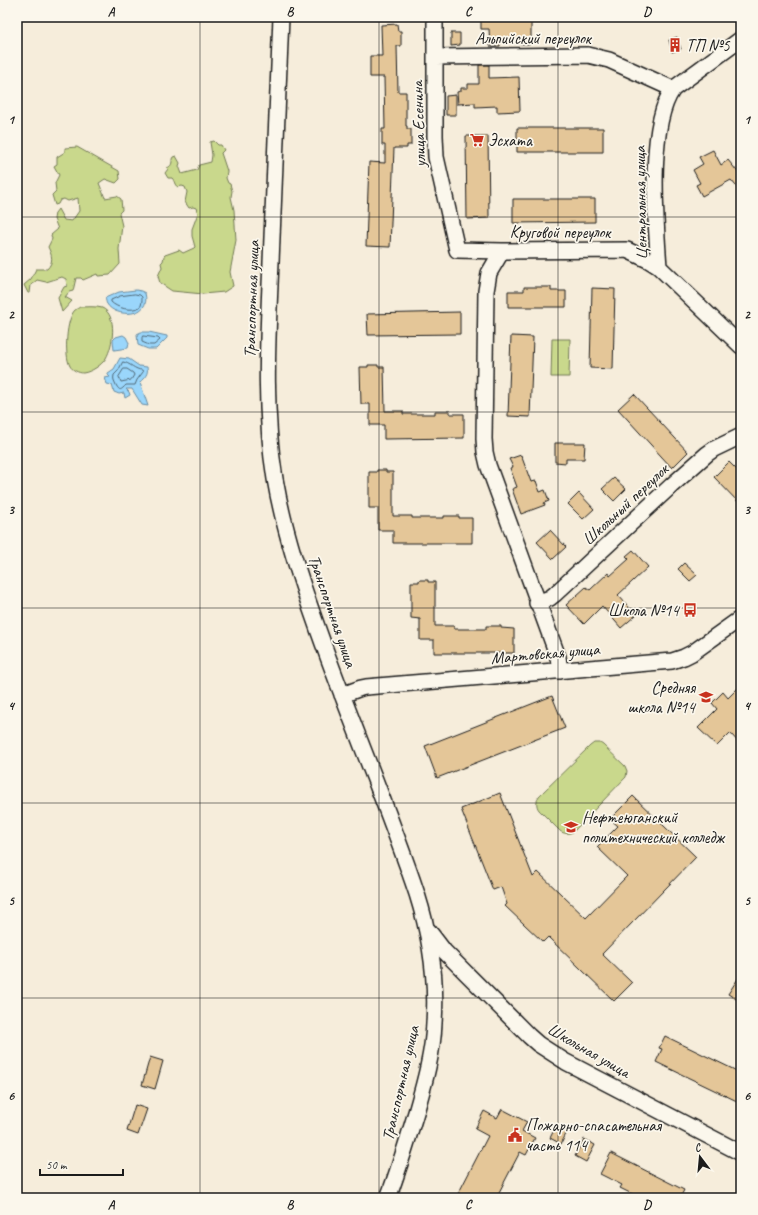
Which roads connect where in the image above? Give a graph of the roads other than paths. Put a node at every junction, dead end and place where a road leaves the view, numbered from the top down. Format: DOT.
graph roads {
  1 [pos="281,17"];
  2 [pos="435,17"];
  3 [pos="741,39"];
  4 [pos="435,57"];
  5 [pos="673,89"];
  6 [pos="657,230"];
  7 [pos="457,250"];
  8 [pos="627,250"];
  9 [pos="502,251"];
  10 [pos="659,267"];
  11 [pos="741,346"];
  12 [pos="741,436"];
  13 [pos="537,603"];
  14 [pos="741,618"];
  15 [pos="560,670"];
  16 [pos="342,695"];
  17 [pos="426,928"];
  18 [pos="458,966"];
  19 [pos="434,983"];
  20 [pos="741,1153"];
  21 [pos="388,1198"];
  1 -- 16 [label="street, Транспортная улица"];
  2 -- 4 [label="street, улица Есенина"];
  3 -- 5 [label="street, Центральная улица"];
  4 -- 5 [label="street, Альпийский переулок"];
  4 -- 7 [label="street, улица Есенина"];
  5 -- 6 [label="street, Центральная улица"];
  6 -- 8 [label="street"];
  6 -- 10 [label="street, Центральная улица"];
  7 -- 9 [label="street, Круговой переулок"];
  8 -- 9 [label="street, Круговой переулок"];
  8 -- 10 [label="street, Круговой переулок"];
  9 -- 13 [label="street"];
  10 -- 11 [label="street, Центральная улица"];
  12 -- 13 [label="street, Школьный переулок"];
  13 -- 15 [label="street"];
  14 -- 15 [label="street, Мартовская улица"];
  15 -- 16 [label="street, Мартовская улица"];
  16 -- 17 [label="street, Транспортная улица"];
  17 -- 18 [label="street, Школьная улица"];
  17 -- 19 [label="street, Транспортная улица"];
  18 -- 19 [label="street"];
  18 -- 20 [label="street, Школьная улица"];
  19 -- 21 [label="street, Транспортная улица"];
}
